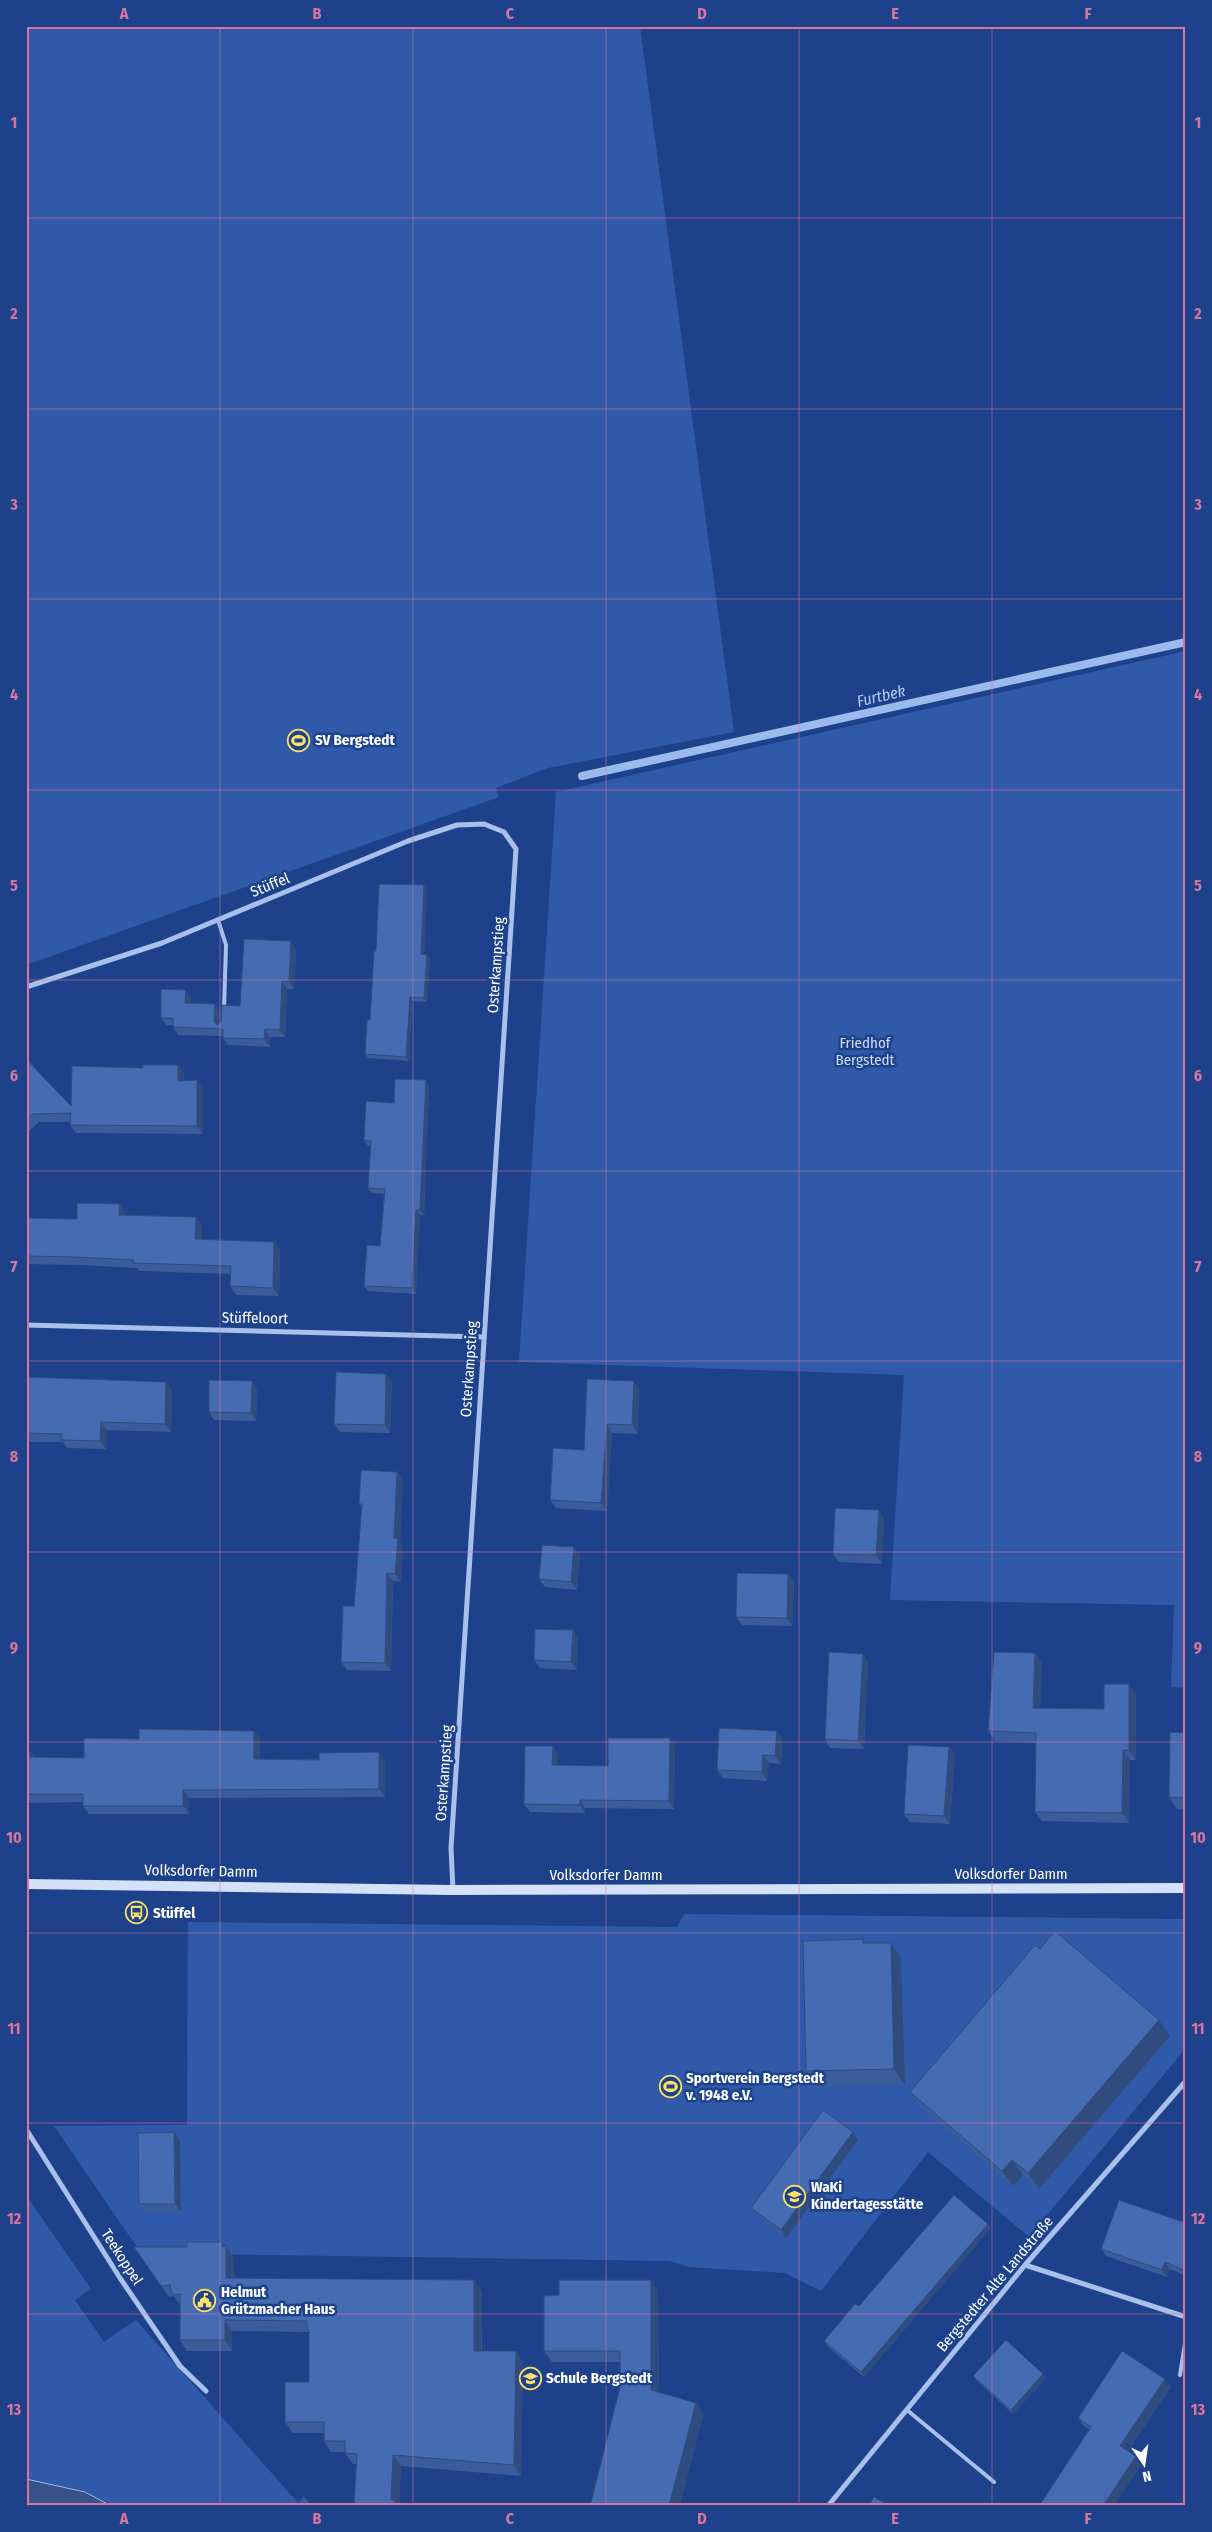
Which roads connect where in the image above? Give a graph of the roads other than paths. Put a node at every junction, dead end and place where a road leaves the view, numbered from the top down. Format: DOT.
graph roads {
  1 [pos="516,849"];
  2 [pos="218,920"];
  3 [pos="26,987"];
  4 [pos="224,1010"];
  5 [pos="26,1325"];
  6 [pos="483,1337"];
  7 [pos="26,1884"];
  8 [pos="1186,1888"];
  9 [pos="453,1890"];
  10 [pos="1186,2081"];
  11 [pos="26,2129"];
  12 [pos="1025,2265"];
  13 [pos="1186,2317"];
  14 [pos="1186,2337"];
  15 [pos="1180,2375"];
  16 [pos="206,2391"];
  17 [pos="907,2410"];
  18 [pos="994,2482"];
  19 [pos="828,2506"];
  1 -- 2 [label="street, Stüffel"];
  1 -- 6 [label="street, Osterkampstieg"];
  2 -- 3 [label="street, Stüffel"];
  2 -- 4 [label="lane"];
  5 -- 6 [label="street, Stüffeloort"];
  6 -- 9 [label="street, Osterkampstieg"];
  7 -- 9 [label="main road, Volksdorfer Damm"];
  8 -- 9 [label="main road, Volksdorfer Damm"];
  10 -- 12 [label="street, Bergstedter Alte Landstraße"];
  11 -- 16 [label="street, Teekoppel"];
  12 -- 13 [label="street"];
  12 -- 17 [label="street, Bergstedter Alte Landstraße"];
  14 -- 15 [label="lane"];
  17 -- 18 [label="lane"];
  17 -- 19 [label="street, Bergstedter Alte Landstraße"];
}
